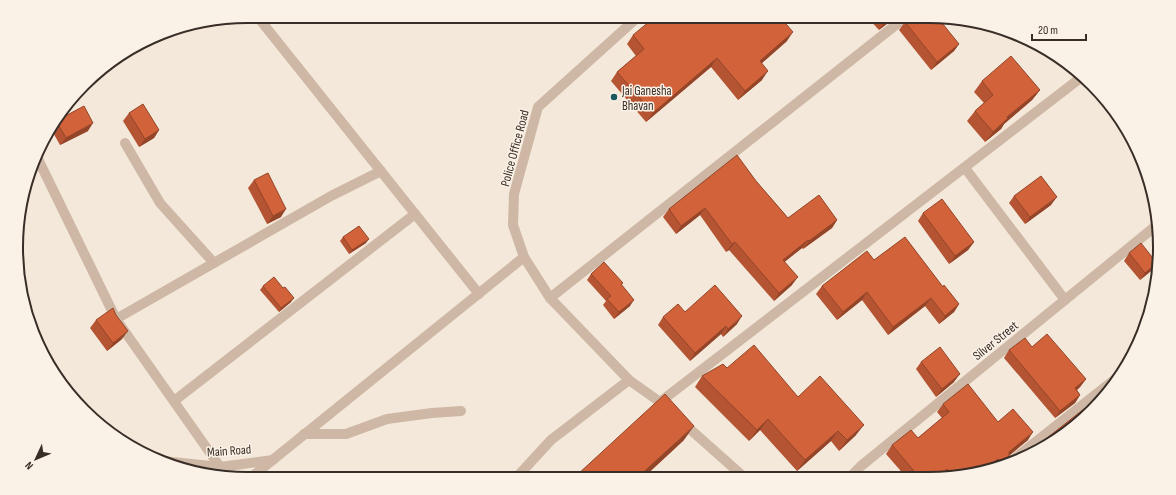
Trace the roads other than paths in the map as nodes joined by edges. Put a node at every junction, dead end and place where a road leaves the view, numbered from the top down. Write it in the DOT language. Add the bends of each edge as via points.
graph roads {
  1 [pos="263,23"];
  2 [pos="631,23"];
  3 [pos="899,23"];
  4 [pos="1078,80"];
  5 [pos="125,143"];
  6 [pos="40,162"];
  7 [pos="965,168"];
  8 [pos="381,171"];
  9 [pos="415,214"];
  10 [pos="1153,229"];
  11 [pos="524,257"];
  12 [pos="214,263"];
  13 [pos="479,294"];
  14 [pos="550,298"];
  15 [pos="1064,300"];
  16 [pos="116,319"];
  17 [pos="629,380"];
  18 [pos="1104,387"];
  19 [pos="174,401"];
  20 [pos="660,402"];
  21 [pos="461,411"];
  22 [pos="304,434"];
  23 [pos="1027,449"];
  24 [pos="273,460"];
  25 [pos="196,466"];
  26 [pos="220,467"];
  27 [pos="258,472"];
  28 [pos="522,472"];
  29 [pos="737,472"];
  30 [pos="855,472"];
  1 -- 8 [label="street"];
  2 -- 11 [label="street, Police Office Road" via="538,107 514,194 513,225"];
  3 -- 14 [label="street"];
  4 -- 7 [label="street"];
  5 -- 12 [label="street" via="160,203"];
  6 -- 16 [label="street"];
  7 -- 15 [label="street"];
  7 -- 20 [label="street"];
  8 -- 9 [label="street"];
  8 -- 12 [label="street" via="331,196"];
  9 -- 13 [label="street"];
  9 -- 19 [label="street"];
  10 -- 15 [label="street, Silver Street"];
  11 -- 13 [label="street"];
  11 -- 14 [label="street, Police Office Road"];
  12 -- 16 [label="street"];
  13 -- 22 [label="street"];
  14 -- 17 [label="street, Police Office Road"];
  15 -- 30 [label="street, Silver Street"];
  16 -- 19 [label="street"];
  17 -- 20 [label="street, Police Office Road"];
  17 -- 28 [label="street" via="551,440"];
  18 -- 23 [label="street"];
  19 -- 26 [label="street"];
  20 -- 29 [label="street, Police Office Road"];
  21 -- 22 [label="street" via="387,420 346,434"];
  22 -- 24 [label="street"];
  24 -- 26 [label="street, Main Road"];
  24 -- 27 [label="street"];
  25 -- 26 [label="street, Main Road"];
}
